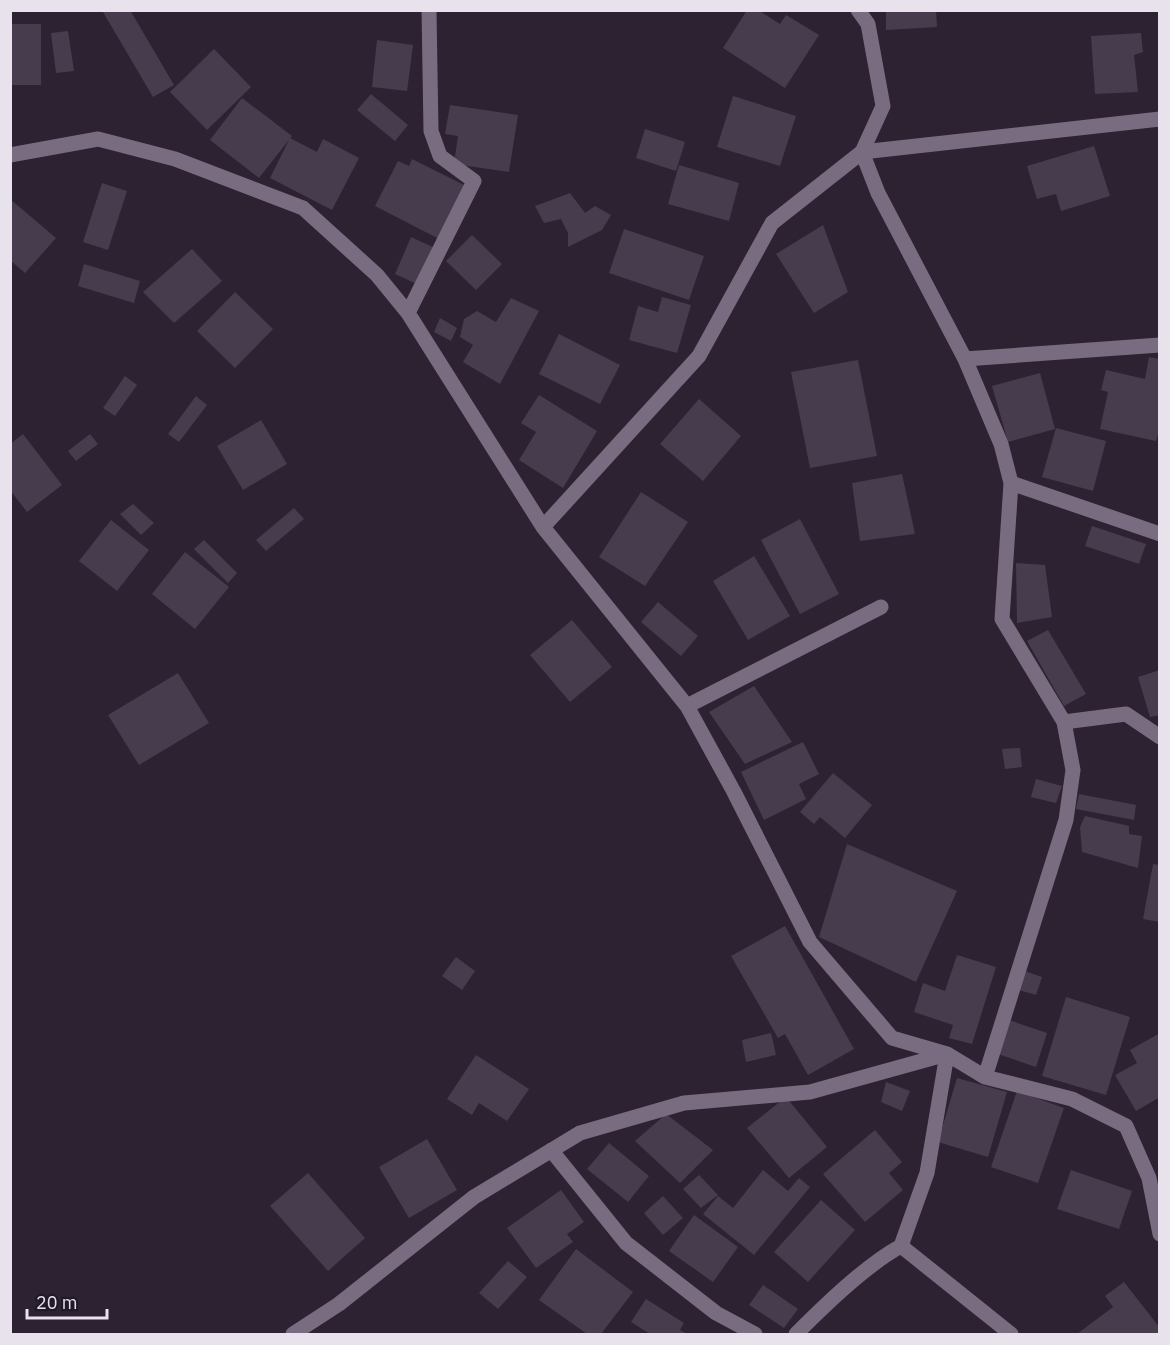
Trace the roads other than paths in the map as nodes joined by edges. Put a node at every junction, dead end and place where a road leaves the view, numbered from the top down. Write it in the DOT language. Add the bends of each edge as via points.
graph roads {
  1 [pos="429,10"];
  2 [pos="858,10"];
  3 [pos="1160,119"];
  4 [pos="862,152"];
  5 [pos="10,155"];
  6 [pos="408,313"];
  7 [pos="1160,345"];
  8 [pos="965,359"];
  9 [pos="1011,483"];
  10 [pos="543,527"];
  11 [pos="1160,534"];
  12 [pos="881,607"];
  13 [pos="687,706"];
  14 [pos="1064,722"];
  15 [pos="1160,737"];
  16 [pos="947,1054"];
  17 [pos="985,1077"];
  18 [pos="551,1150"];
  19 [pos="1160,1234"];
  20 [pos="901,1246"];
  21 [pos="293,1335"];
  22 [pos="755,1335"];
  23 [pos="796,1335"];
  24 [pos="1011,1335"];
  1 -- 6 [label="street" via="431,130 440,156 474,181"];
  2 -- 4 [label="street" via="868,24 883,106"];
  3 -- 4 [label="street"];
  4 -- 8 [label="street" via="878,193"];
  4 -- 10 [label="street" via="772,223 699,356"];
  5 -- 6 [label="street" via="98,139 175,159 303,208 377,275"];
  6 -- 10 [label="street"];
  7 -- 8 [label="street"];
  8 -- 9 [label="street" via="1001,444"];
  9 -- 11 [label="street"];
  9 -- 14 [label="street" via="1002,619"];
  10 -- 13 [label="street"];
  12 -- 13 [label="street"];
  13 -- 16 [label="street" via="810,942 892,1038"];
  14 -- 15 [label="street" via="1126,714"];
  14 -- 17 [label="street" via="1073,770 1066,820"];
  16 -- 17 [label="street"];
  16 -- 18 [label="street" via="810,1092 684,1103 580,1133"];
  16 -- 20 [label="street" via="927,1173"];
  17 -- 19 [label="street" via="1072,1099 1126,1126 1149,1178"];
  18 -- 21 [label="street" via="474,1197 339,1304"];
  18 -- 22 [label="street" via="626,1244 716,1313"];
  20 -- 23 [label="street"];
  20 -- 24 [label="street"];
}
